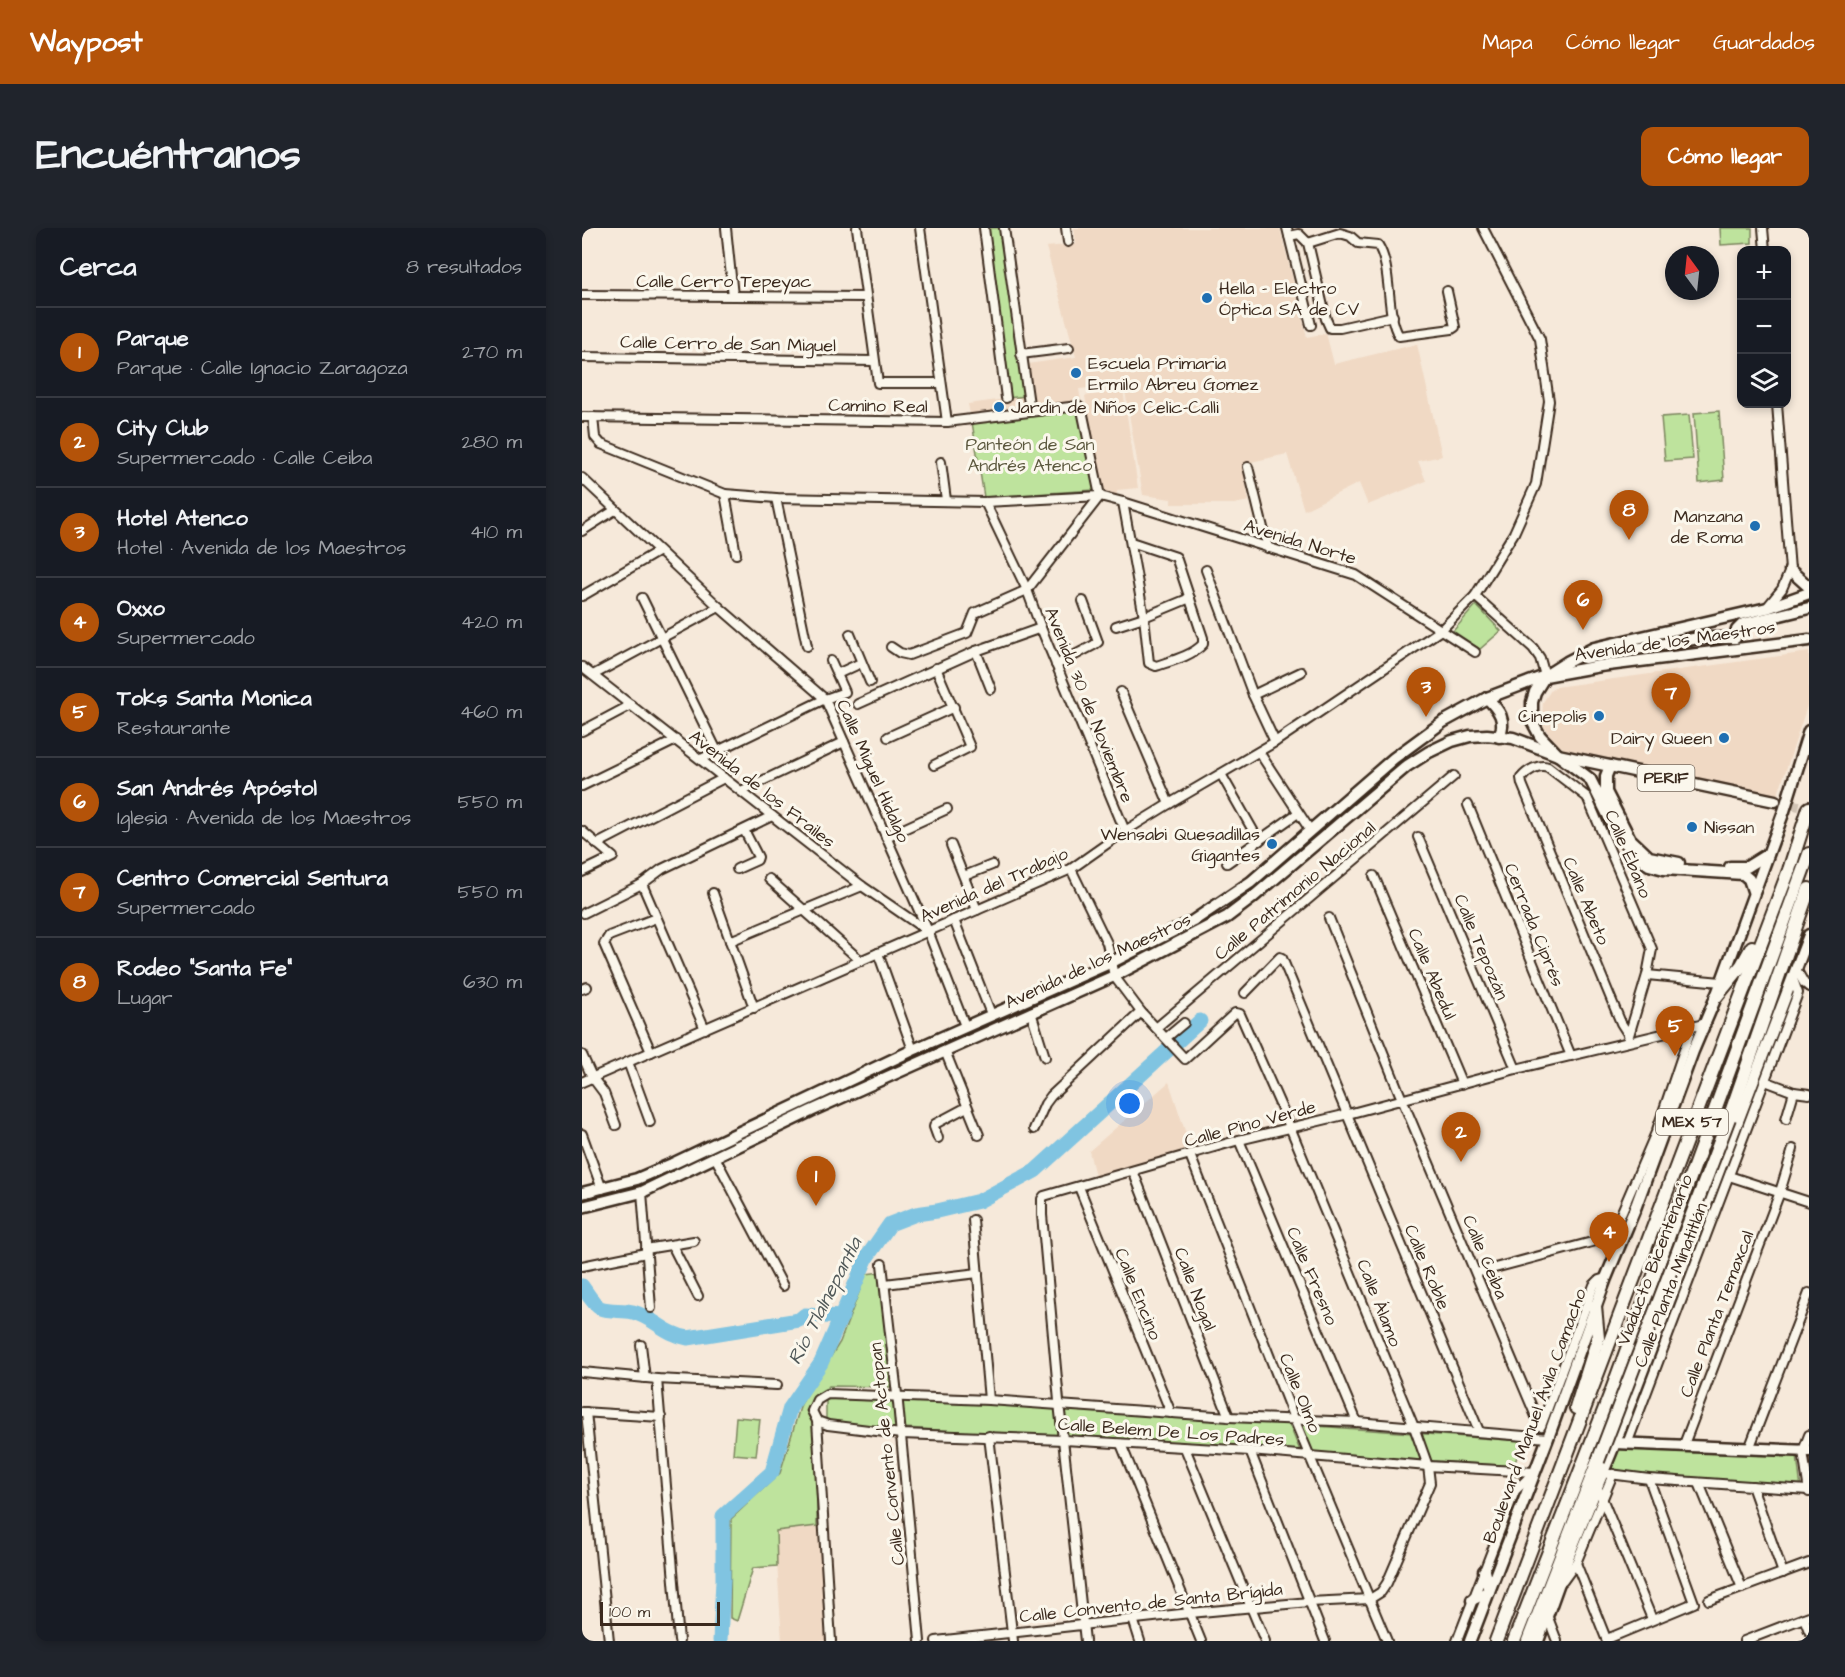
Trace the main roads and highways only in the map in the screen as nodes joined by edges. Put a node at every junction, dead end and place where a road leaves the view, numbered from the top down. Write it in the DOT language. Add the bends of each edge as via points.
graph roads {
  1 [pos="1790,570"];
  2 [pos="1809,587"];
  3 [pos="1809,593"];
  4 [pos="1809,608"];
  5 [pos="1711,621"];
  6 [pos="1735,638"];
  7 [pos="1809,640"];
  8 [pos="1747,647"];
  9 [pos="1567,662"];
  10 [pos="1545,676"];
  11 [pos="1487,698"];
  12 [pos="1809,731"];
  13 [pos="1499,737"];
  14 [pos="1558,755"];
  15 [pos="1610,766"];
  16 [pos="1774,801"];
  17 [pos="1809,808"];
  18 [pos="1768,853"];
  19 [pos="1809,854"];
  20 [pos="1789,870"];
  21 [pos="1809,890"];
  22 [pos="1754,891"];
  23 [pos="1809,935"];
  24 [pos="1716,997"];
  25 [pos="1733,1133"];
  26 [pos="1744,1137"];
  27 [pos="582,1193"];
  28 [pos="582,1207"];
  29 [pos="1595,1306"];
  30 [pos="1612,1390"];
  31 [pos="1576,1427"];
  32 [pos="1620,1428"];
  33 [pos="1615,1443"];
  34 [pos="1806,1451"];
  35 [pos="1484,1571"];
  36 [pos="1489,1592"];
  37 [pos="1472,1600"];
  38 [pos="1470,1641"];
  39 [pos="1496,1641"];
  40 [pos="1514,1641"];
  41 [pos="1528,1641"];
  42 [pos="1538,1641"];
  1 -- 2 [label="main road"];
  3 -- 5 [label="main road, Avenida de los Maestros"];
  4 -- 6 [label="main road" via="1755,620 1739,627"];
  5 -- 6 [label="main road"];
  5 -- 9 [label="main road, Avenida de los Maestros" via="1604,644"];
  6 -- 8 [label="main road"];
  6 -- 9 [label="main road" via="1700,638"];
  7 -- 8 [label="main road, Avenida de los Maestros"];
  8 -- 10 [label="main road, Avenida de los Maestros"];
  9 -- 10 [label="main road, Avenida de los Maestros"];
  10 -- 11 [label="main road, Avenida de los Maestros"];
  10 -- 14 [label="main road" via="1532,702 1532,721"];
  11 -- 13 [label="main road" via="1501,714"];
  11 -- 27 [label="main road, Avenida de los Maestros" via="1443,722 1402,752 1251,882 1193,921 672,1164 637,1179"];
  12 -- 18 [label="main road, Boulevard Manuel Ávila Camacho"];
  13 -- 14 [label="main road, Avenida de los Maestros" via="1524,741"];
  13 -- 28 [label="main road, Avenida de los Maestros" via="1470,736 1429,752 1227,916 1114,976 811,1111 642,1192"];
  14 -- 15 [label="main road, Avenida de los Maestros / PERIF"];
  14 -- 22 [label="main road" via="1590,779 1618,835 1649,865 1743,874"];
  15 -- 16 [label="main road, Avenida de los Maestros / PERIF"];
  15 -- 18 [label="main road" via="1605,785 1611,804 1630,839 1649,856 1669,862 1748,867"];
  17 -- 20 [label="highway, MEX 57"];
  18 -- 22 [label="main road, Boulevard Manuel Ávila Camacho"];
  19 -- 30 [label="highway, MEX 57"];
  20 -- 24 [label="highway" via="1778,885 1742,965"];
  20 -- 31 [label="highway, MEX 57"];
  21 -- 41 [label="highway, Viaducto Bicentenario, bridge" via="1729,1118"];
  22 -- 24 [label="main road, Boulevard Manuel Ávila Camacho"];
  23 -- 25 [label="main road"];
  24 -- 29 [label="main road, Boulevard Manuel Ávila Camacho" via="1698,1025 1636,1206"];
  25 -- 26 [label="main road"];
  25 -- 32 [label="main road"];
  29 -- 31 [label="highway" via="1598,1338 1576,1404"];
  29 -- 36 [label="main road, Boulevard Manuel Ávila Camacho"];
  30 -- 32 [label="highway"];
  30 -- 40 [label="highway, MEX 57"];
  31 -- 39 [label="highway, MEX 57"];
  32 -- 33 [label="main road"];
  33 -- 34 [label="main road"];
  33 -- 42 [label="main road" via="1608,1473 1597,1486"];
  35 -- 36 [label="main road"];
  36 -- 37 [label="main road"];
  36 -- 38 [label="main road, Boulevard Manuel Ávila Camacho"];
}
